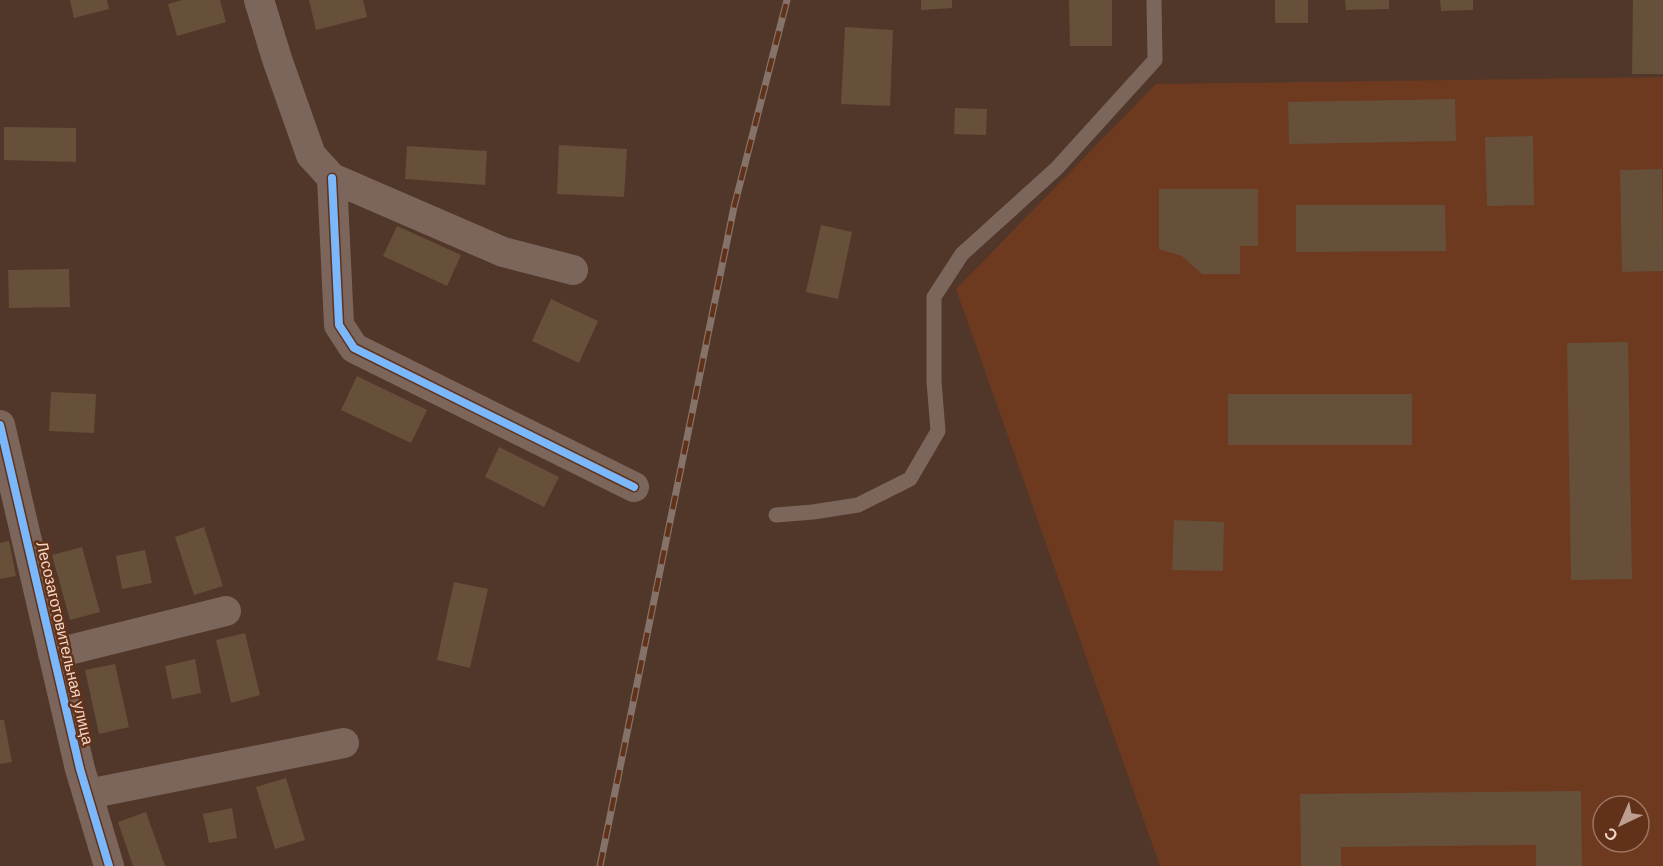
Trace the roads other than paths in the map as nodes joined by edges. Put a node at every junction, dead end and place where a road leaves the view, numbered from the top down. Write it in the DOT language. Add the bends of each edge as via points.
graph roads {
  1 [pos="260,0"];
  2 [pos="1154,0"];
  3 [pos="332,178"];
  4 [pos="573,270"];
  5 [pos="0,425"];
  6 [pos="634,487"];
  7 [pos="776,515"];
  8 [pos="226,611"];
  9 [pos="53,654"];
  10 [pos="344,742"];
  11 [pos="88,794"];
  12 [pos="109,866"];
  1 -- 3 [label="street" via="311,155"];
  2 -- 7 [label="lane" via="1155,60 1057,168 962,254 934,297 938,430 910,479 858,505"];
  3 -- 4 [label="street" via="503,252"];
  3 -- 6 [label="street" via="339,325 354,348"];
  5 -- 9 [label="street, Лесозаготовительная улица"];
  8 -- 9 [label="street"];
  9 -- 11 [label="street, Лесозаготовительная улица"];
  10 -- 11 [label="street"];
  11 -- 12 [label="street, Лесозаготовительная улица"];
}
